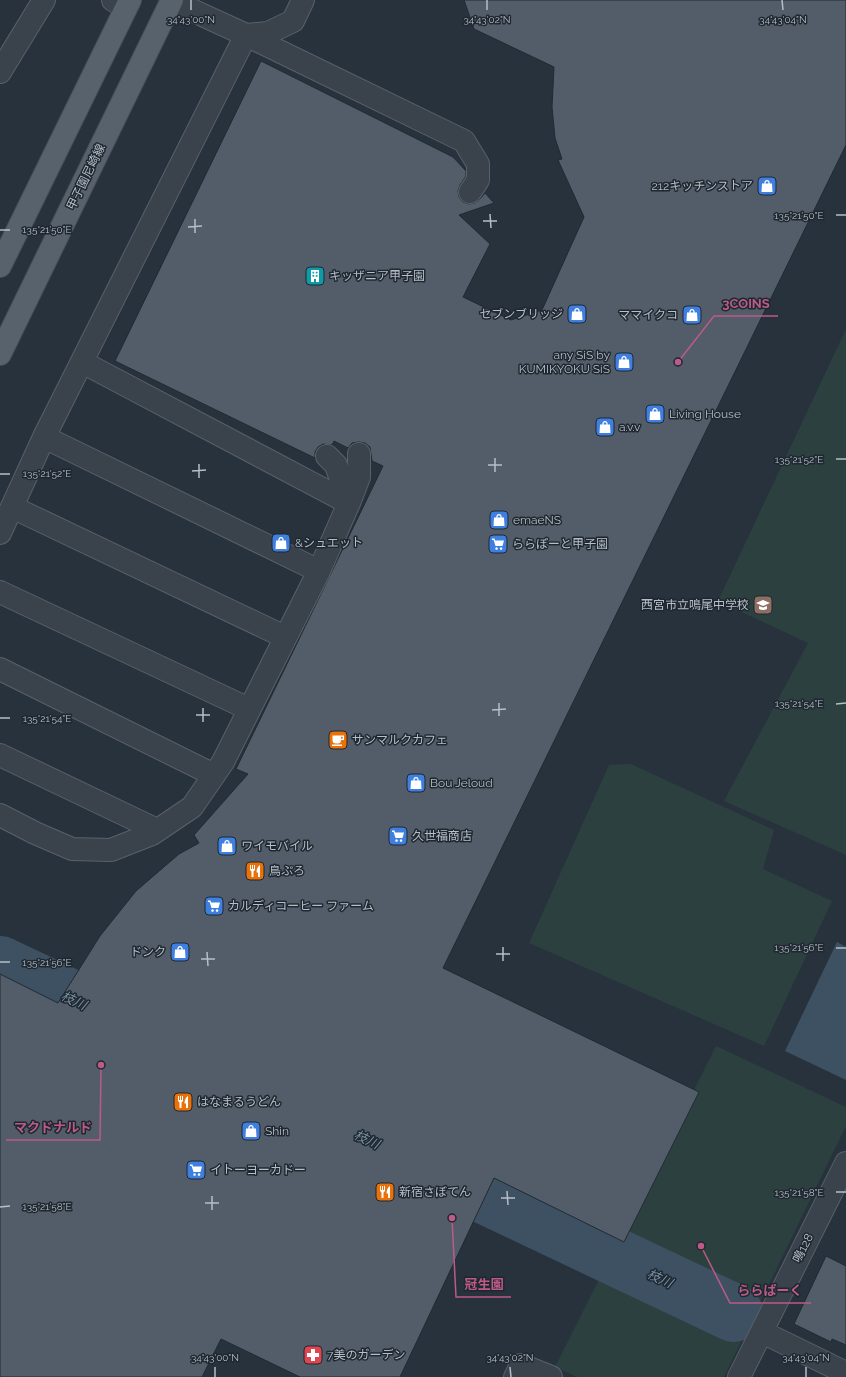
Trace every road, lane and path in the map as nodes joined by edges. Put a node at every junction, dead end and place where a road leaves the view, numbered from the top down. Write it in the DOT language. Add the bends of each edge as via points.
graph roads {
  1 [pos="44,0"];
  2 [pos="172,0"];
  3 [pos="303,0"];
  4 [pos="123,2"];
  5 [pos="246,35"];
  6 [pos="0,72"];
  7 [pos="470,192"];
  8 [pos="0,266"];
  9 [pos="0,354"];
  10 [pos="82,362"];
  11 [pos="44,437"];
  12 [pos="359,454"];
  13 [pos="327,456"];
  14 [pos="349,503"];
  15 [pos="12,507"];
  16 [pos="0,533"];
  17 [pos="319,571"];
  18 [pos="0,592"];
  19 [pos="285,637"];
  20 [pos="0,669"];
  21 [pos="249,709"];
  22 [pos="0,755"];
  23 [pos="214,775"];
  24 [pos="0,815"];
  25 [pos="157,830"];
  26 [pos="846,1163"];
  27 [pos="762,1332"];
  28 [pos="846,1372"];
  29 [pos="515,1377"];
  30 [pos="551,1377"];
  31 [pos="740,1377"];
  1 -- 6 [label="street"];
  2 -- 5 [label="street"];
  2 -- 9 [label="main road, 甲子園尼崎線"];
  3 -- 5 [label="street" via="292,21 268,33"];
  4 -- 8 [label="main road"];
  5 -- 7 [label="street" via="464,141 478,164 478,180"];
  5 -- 10 [label="street"];
  10 -- 11 [label="street"];
  10 -- 14 [label="street"];
  11 -- 15 [label="street"];
  11 -- 17 [label="street"];
  12 -- 14 [label="street" via="358,477"];
  13 -- 14 [label="street" via="336,465"];
  14 -- 17 [label="street"];
  15 -- 16 [label="street"];
  15 -- 19 [label="street"];
  17 -- 19 [label="street"];
  18 -- 21 [label="street"];
  19 -- 21 [label="street"];
  20 -- 23 [label="street"];
  21 -- 23 [label="street"];
  22 -- 25 [label="street"];
  23 -- 25 [label="street" via="192,807"];
  24 -- 25 [label="street" via="72,849 111,850"];
  26 -- 27 [label="street, 鳴128"];
  27 -- 28 [label="street"];
  27 -- 31 [label="street, 鳴128"];
  29 -- 30 [label="street" via="522,1365"];
}
